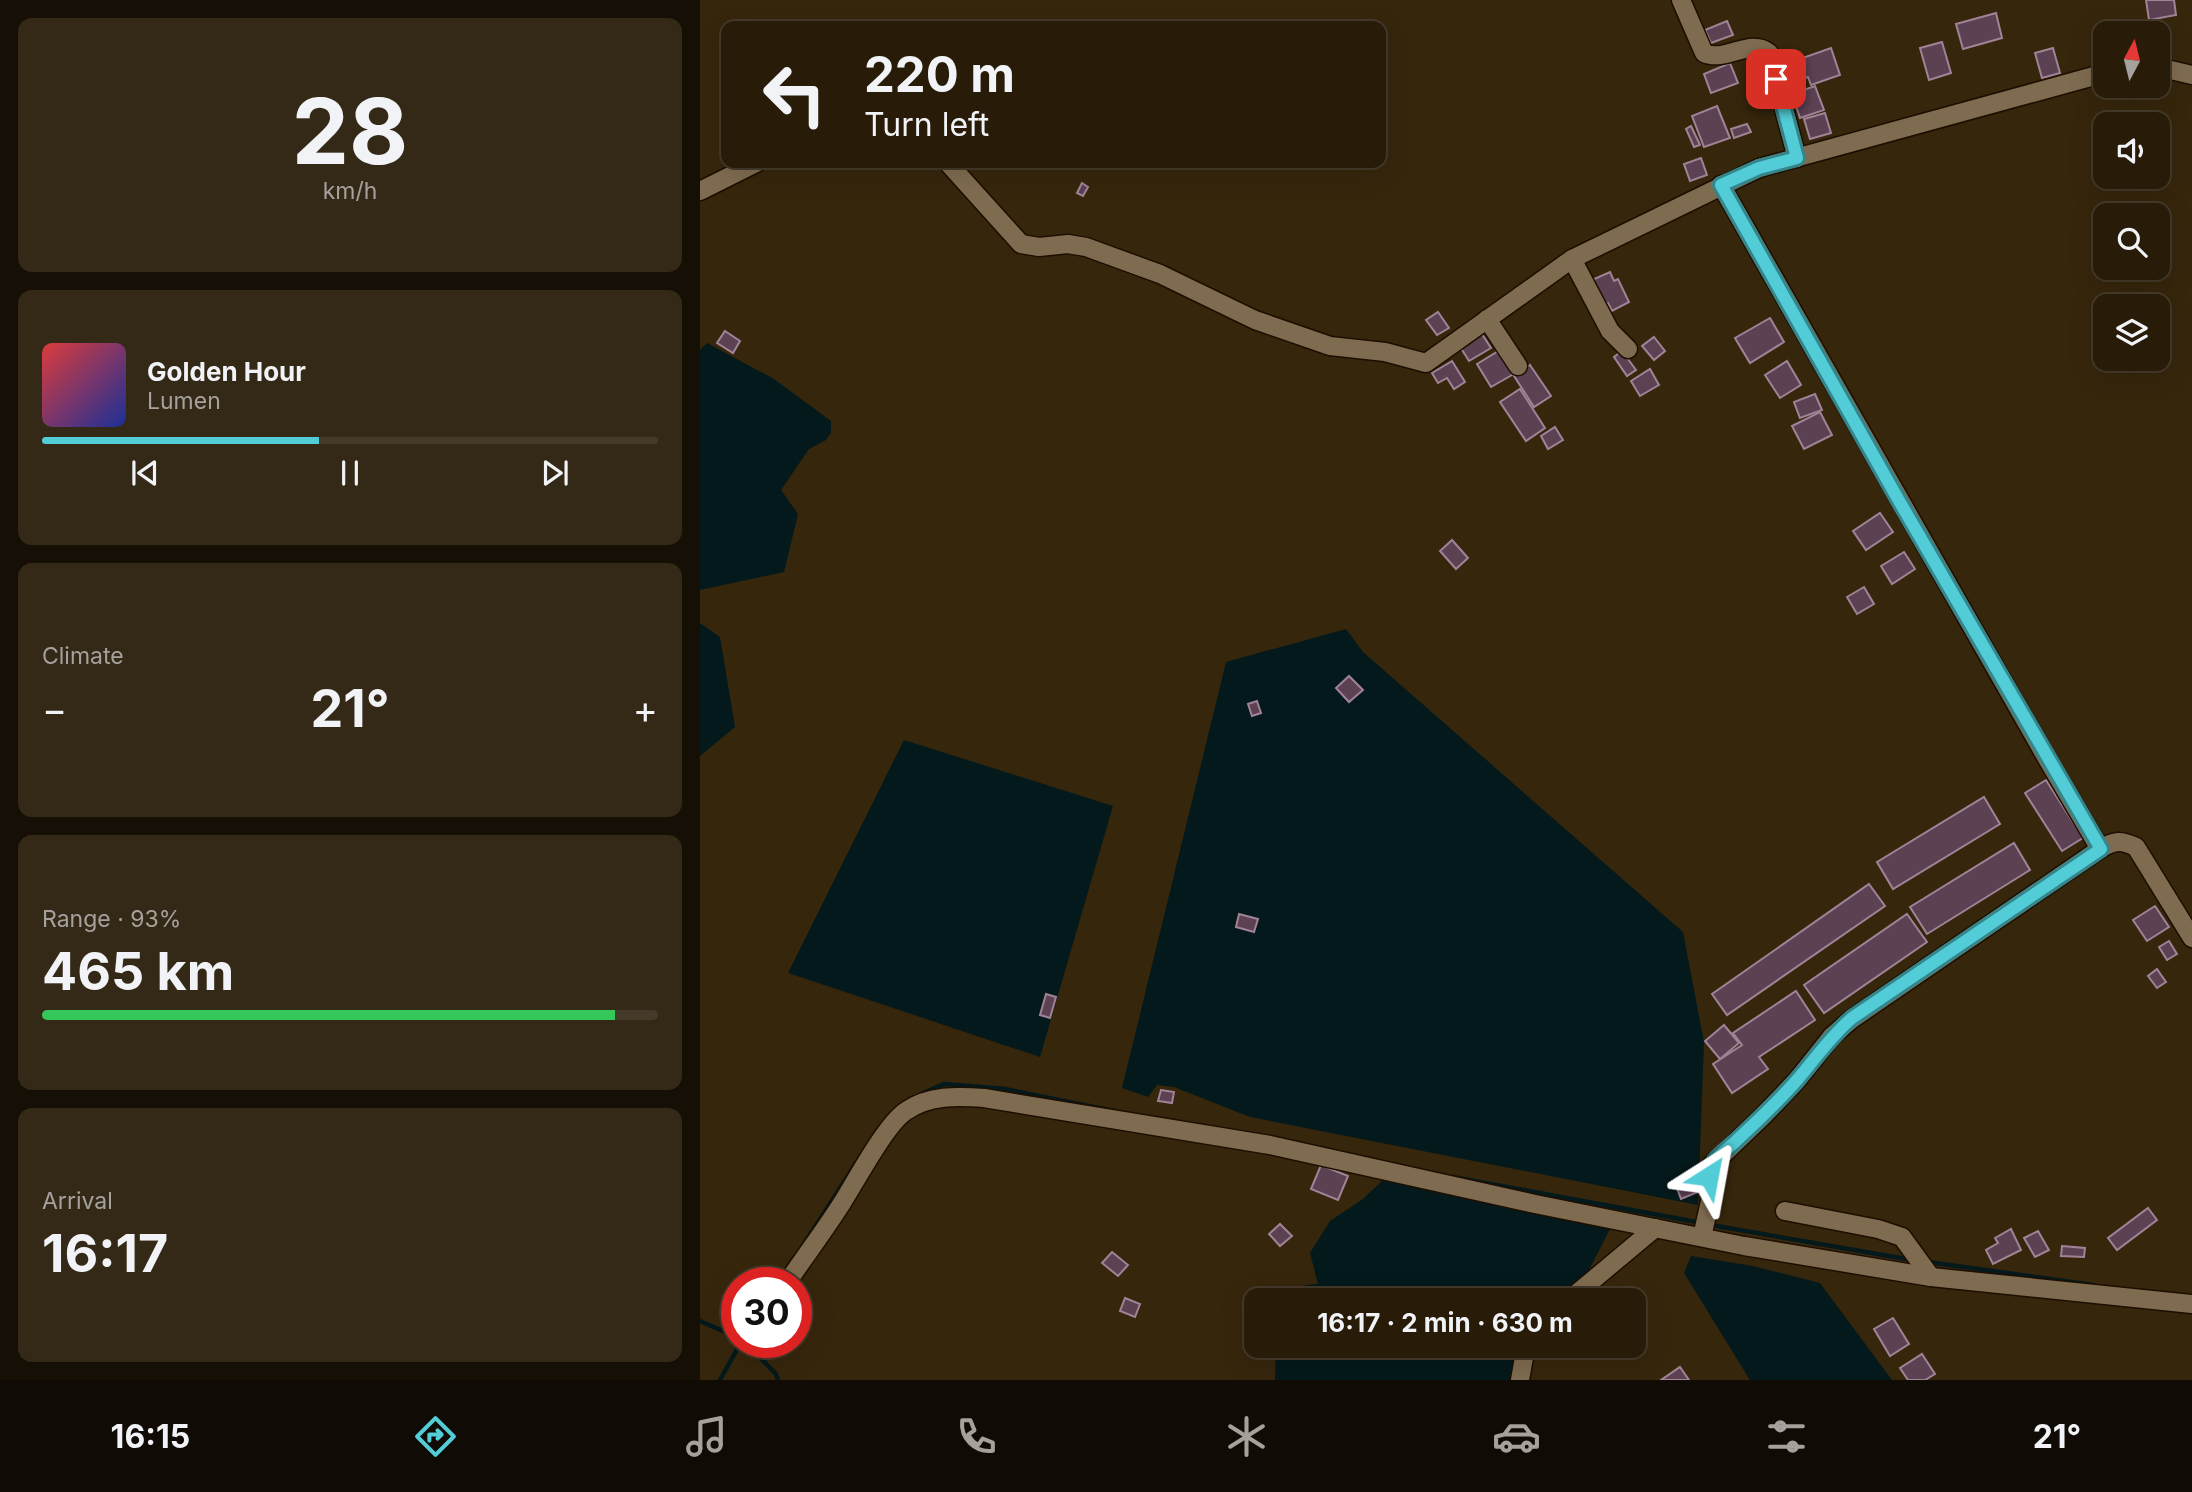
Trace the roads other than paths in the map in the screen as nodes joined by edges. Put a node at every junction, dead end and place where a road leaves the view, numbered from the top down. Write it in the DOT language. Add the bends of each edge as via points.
graph roads {
  1 [pos="1681,0"];
  2 [pos="2170,70"];
  3 [pos="2192,75"];
  4 [pos="2093,77"];
  5 [pos="1797,158"];
  6 [pos="746,168"];
  7 [pos="953,168"];
  8 [pos="1721,185"];
  9 [pos="700,191"];
  10 [pos="1572,258"];
  11 [pos="1487,319"];
  12 [pos="1628,349"];
  13 [pos="1518,366"];
  14 [pos="2101,849"];
  15 [pos="2192,938"];
  16 [pos="1785,1211"];
  17 [pos="1655,1228"];
  18 [pos="1704,1228"];
  19 [pos="798,1267"];
  20 [pos="1927,1271"];
  21 [pos="1583,1288"];
  22 [pos="2192,1304"];
  23 [pos="1524,1358"];
  24 [pos="1520,1380"];
  1 -- 5 [label="street" via="1704,53 1717,57 1755,46 1769,53"];
  2 -- 3 [label="street"];
  4 -- 5 [label="street"];
  5 -- 8 [label="street"];
  6 -- 9 [label="street"];
  7 -- 11 [label="street" via="1021,244 1086,247 1160,274 1255,320 1330,346 1385,352 1426,363"];
  8 -- 10 [label="street"];
  8 -- 14 [label="street"];
  10 -- 11 [label="street"];
  10 -- 12 [label="street" via="1610,331"];
  11 -- 13 [label="street"];
  14 -- 15 [label="street" via="2120,840 2136,847"];
  14 -- 18 [label="street" via="1832,1036 1798,1079 1711,1166"];
  16 -- 20 [label="street" via="1902,1237"];
  17 -- 18 [label="street"];
  17 -- 19 [label="street" via="1270,1145 957,1096 927,1100 904,1112"];
  17 -- 21 [label="street"];
  18 -- 20 [label="street" via="1744,1246"];
  20 -- 22 [label="street"];
  23 -- 24 [label="street"];
}
